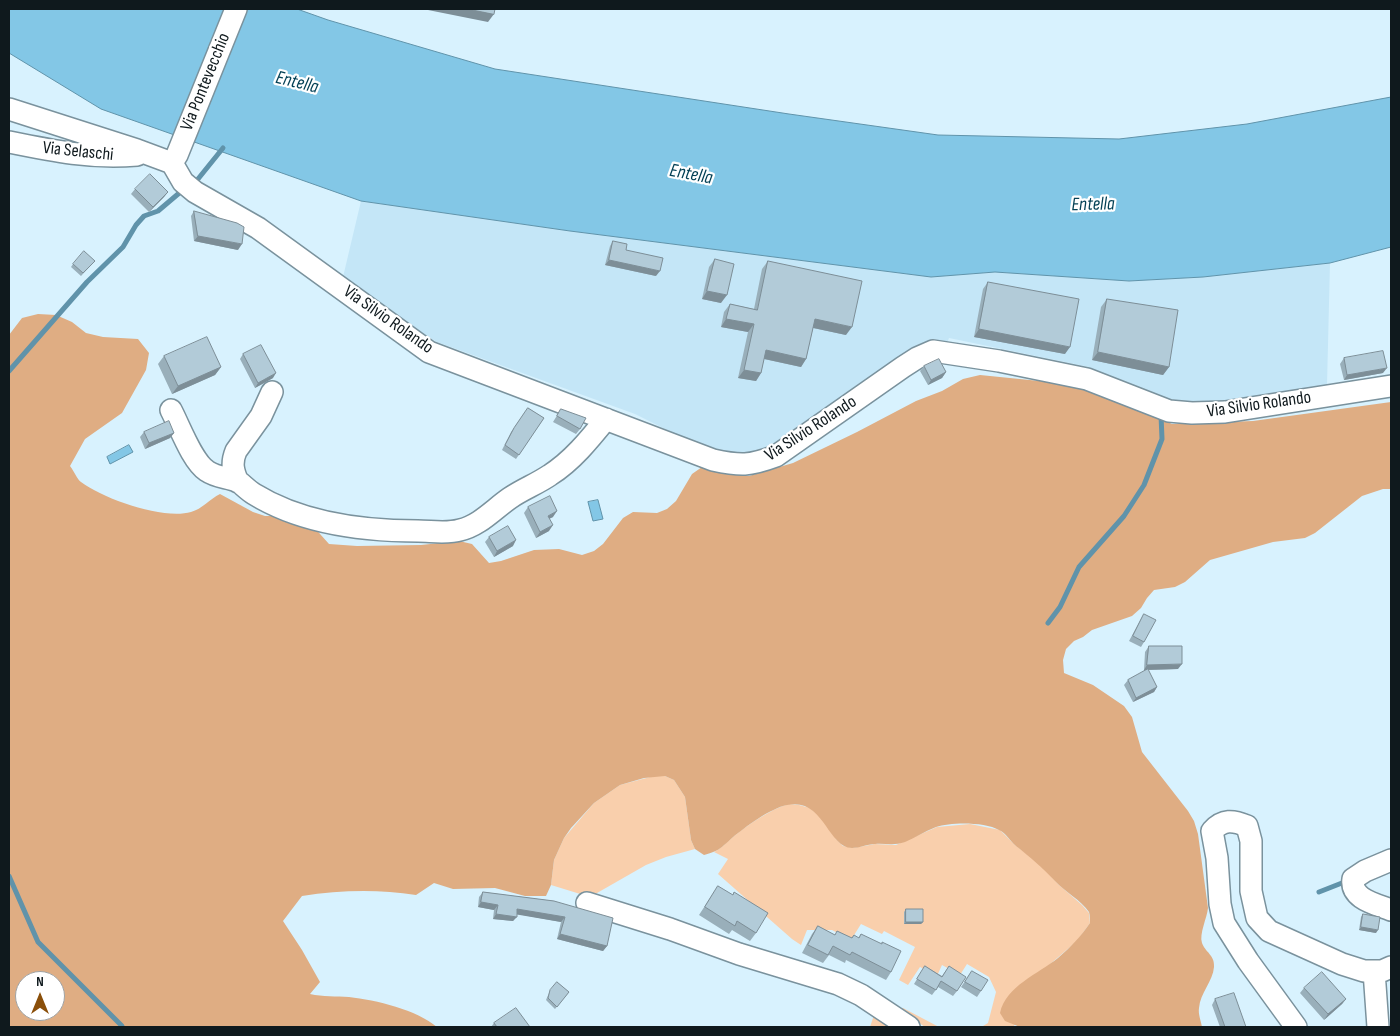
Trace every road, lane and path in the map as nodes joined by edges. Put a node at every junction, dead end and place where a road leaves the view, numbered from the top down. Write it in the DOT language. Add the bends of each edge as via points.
graph roads {
  1 [pos="236,9"];
  2 [pos="9,109"];
  3 [pos="9,142"];
  4 [pos="148,155"];
  5 [pos="175,159"];
  6 [pos="1391,386"];
  7 [pos="272,392"];
  8 [pos="171,410"];
  9 [pos="606,419"];
  10 [pos="588,441"];
  11 [pos="566,478"];
  12 [pos="238,482"];
  13 [pos="1391,860"];
  14 [pos="587,903"];
  15 [pos="1391,910"];
  16 [pos="1383,969"];
  17 [pos="909,1027"];
  18 [pos="1296,1027"];
  19 [pos="1378,1027"];
  1 -- 5 [label="street, Via Pontevecchio"];
  2 -- 4 [label="street"];
  3 -- 4 [label="street, Via Selaschi" via="73,155"];
  4 -- 5 [label="street"];
  5 -- 9 [label="street, Via Silvio Rolando" via="183,182 195,192 258,228 428,352"];
  6 -- 9 [label="street, Via Silvio Rolando" via="1225,412 1192,413 1169,411 1088,379 933,351 910,362 776,456 757,463 740,466 713,460"];
  7 -- 12 [label="street" via="262,416 233,458"];
  8 -- 12 [label="street" via="196,460 206,471"];
  9 -- 10 [label="street"];
  10 -- 11 [label="street"];
  10 -- 12 [label="street" via="550,475 470,526 456,531 389,531 344,526 278,506 253,494"];
  13 -- 15 [label="street" via="1365,871 1353,879 1352,886 1360,897"];
  14 -- 17 [label="street" via="838,984 861,995"];
  16 -- 18 [label="street" via="1364,971 1342,964 1270,931 1257,918 1247,826 1236,821 1219,824 1212,831 1224,923"];
  16 -- 19 [label="street"];
}
